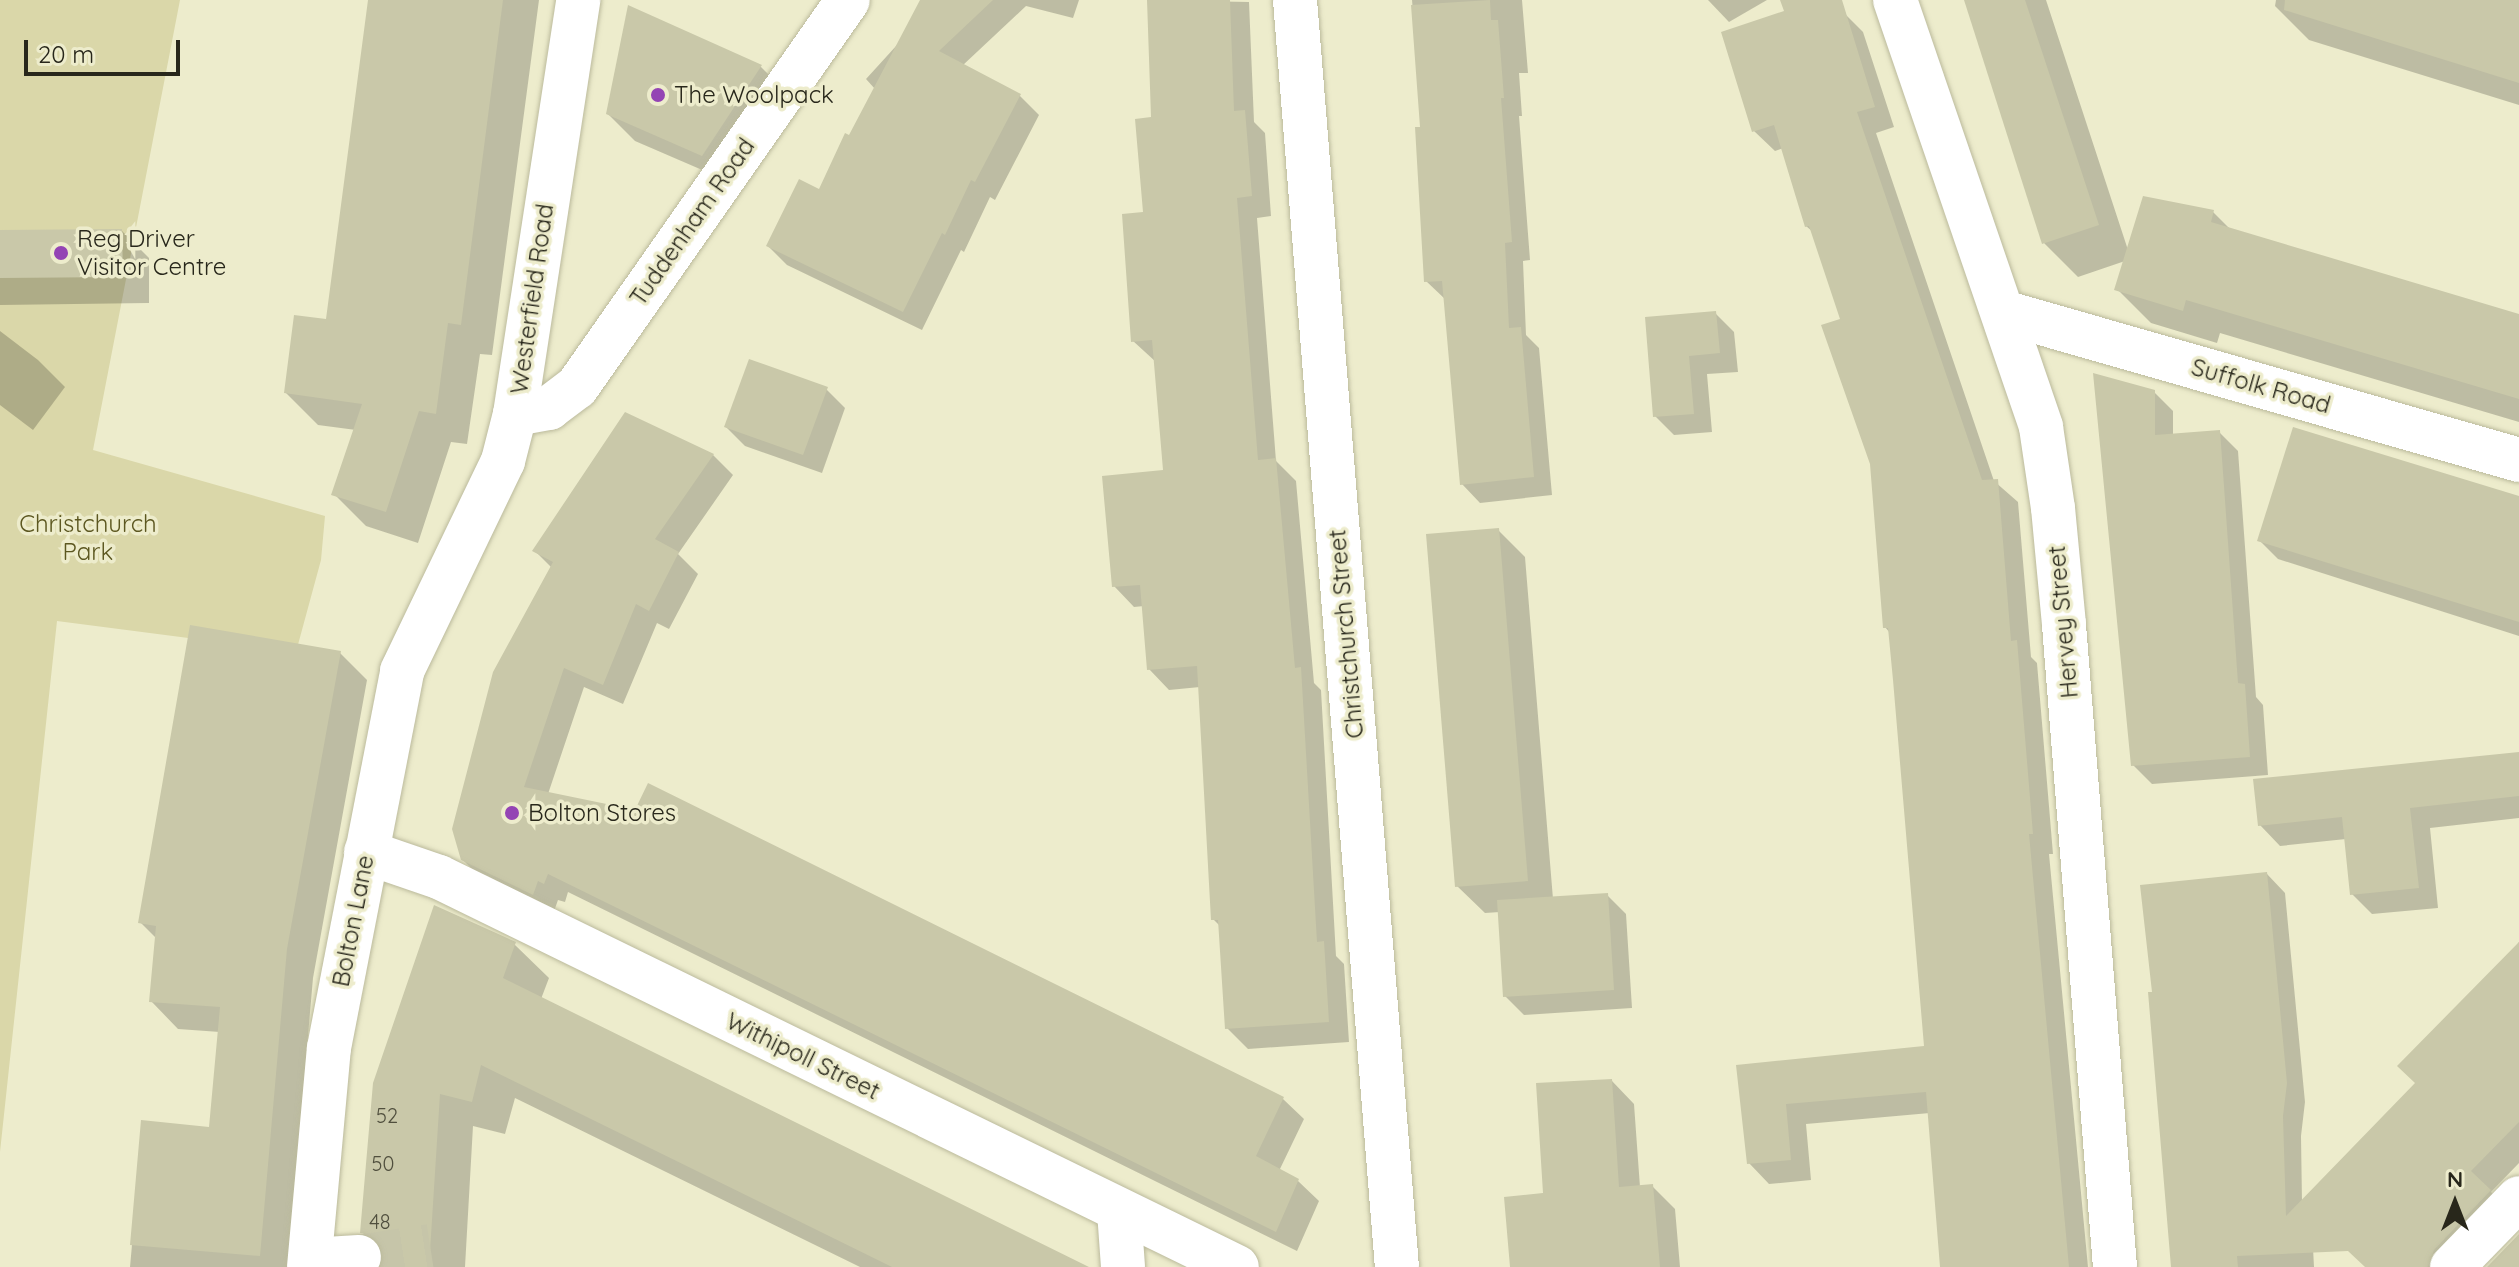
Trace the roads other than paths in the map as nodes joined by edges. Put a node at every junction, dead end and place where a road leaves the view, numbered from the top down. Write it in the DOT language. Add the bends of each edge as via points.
graph roads {
  1 [pos="578,0"];
  2 [pos="848,0"];
  3 [pos="1295,0"];
  4 [pos="1895,0"];
  5 [pos="2003,312"];
  6 [pos="515,414"];
  7 [pos="2519,460"];
  8 [pos="442,585"];
  9 [pos="366,852"];
  10 [pos="2519,1198"];
  11 [pos="1119,1211"];
  12 [pos="359,1257"];
  13 [pos="310,1264"];
  14 [pos="1123,1267"];
  15 [pos="1237,1267"];
  16 [pos="1397,1267"];
  17 [pos="2115,1267"];
  18 [pos="2452,1267"];
  1 -- 6 [label="street, Westerfield Road"];
  2 -- 6 [label="street, Tuddenham Road" via="577,387 549,408"];
  3 -- 16 [label="street, Christchurch Street"];
  4 -- 5 [label="street, Hervey Street"];
  5 -- 7 [label="street, Suffolk Road"];
  5 -- 17 [label="street, Hervey Street" via="2041,427 2053,508"];
  6 -- 8 [label="street, Westerfield Road" via="484,506"];
  8 -- 9 [label="street, Bolton Lane" via="402,671"];
  9 -- 11 [label="street, Withipoll Street" via="439,877"];
  9 -- 13 [label="street, Bolton Lane" via="329,1048"];
  10 -- 18 [label="street"];
  11 -- 14 [label="street"];
  11 -- 15 [label="street, Withipoll Street"];
  12 -- 13 [label="street"];
}
